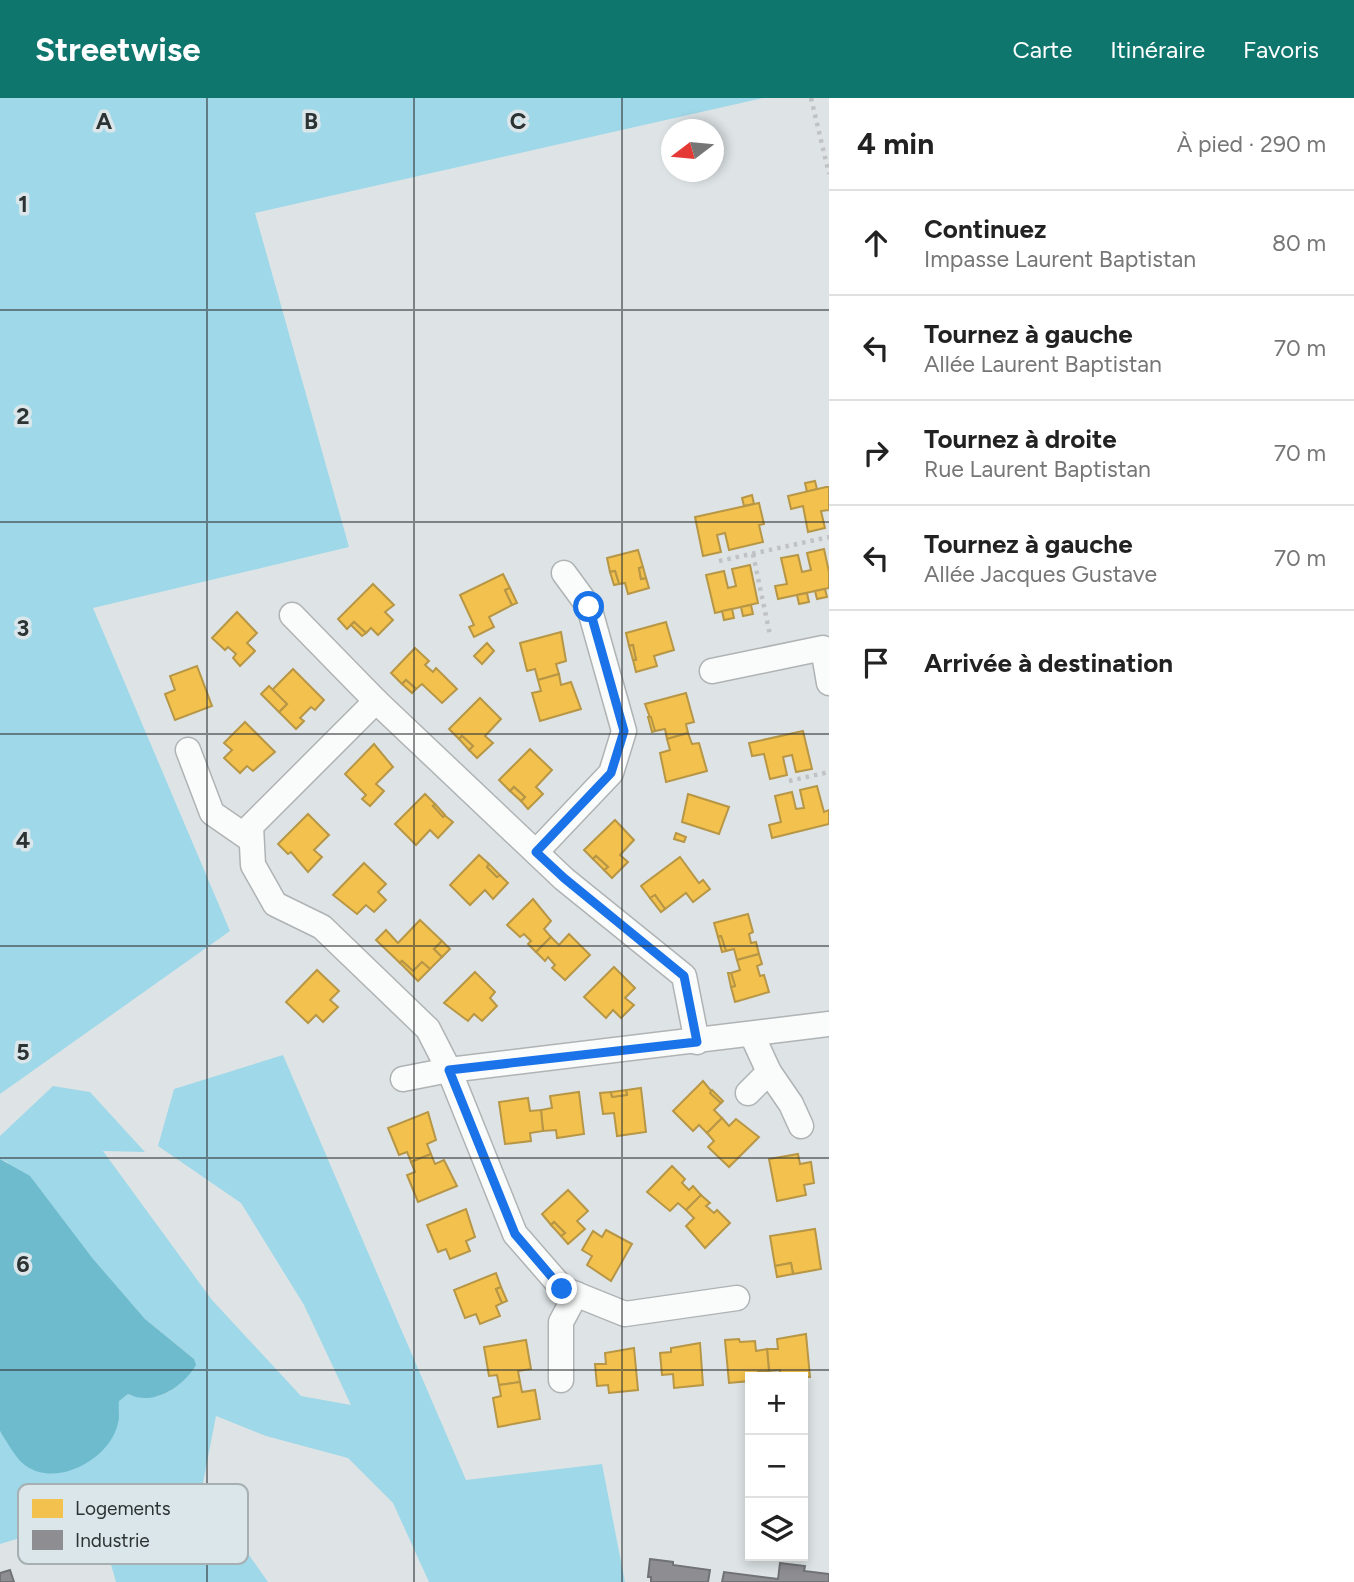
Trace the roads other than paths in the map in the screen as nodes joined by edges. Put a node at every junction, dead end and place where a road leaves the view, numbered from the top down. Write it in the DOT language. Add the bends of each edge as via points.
graph roads {
  1 [pos="564,573"];
  2 [pos="292,615"];
  3 [pos="826,647"];
  4 [pos="712,671"];
  5 [pos="829,683"];
  6 [pos="376,701"];
  7 [pos="188,750"];
  8 [pos="251,840"];
  9 [pos="536,852"];
  10 [pos="829,1024"];
  11 [pos="751,1035"];
  12 [pos="697,1042"];
  13 [pos="449,1070"];
  14 [pos="769,1072"];
  15 [pos="403,1079"];
  16 [pos="748,1093"];
  17 [pos="802,1126"];
  18 [pos="576,1294"];
  19 [pos="737,1298"];
  20 [pos="561,1380"];
  1 -- 9 [label="street" via="589,607 624,731 611,773"];
  2 -- 6 [label="street"];
  3 -- 4 [label="street"];
  3 -- 5 [label="street"];
  6 -- 8 [label="street" via="251,826"];
  6 -- 9 [label="street"];
  7 -- 8 [label="street" via="212,813"];
  8 -- 13 [label="street" via="253,865 275,904 322,927 428,1029"];
  9 -- 12 [label="street" via="684,976"];
  10 -- 11 [label="street"];
  11 -- 12 [label="street"];
  11 -- 14 [label="street"];
  12 -- 13 [label="street"];
  13 -- 15 [label="street"];
  13 -- 18 [label="street" via="515,1234 562,1289"];
  14 -- 16 [label="street"];
  14 -- 17 [label="street"];
  18 -- 19 [label="street" via="625,1314"];
  18 -- 20 [label="street" via="561,1322"];
}
